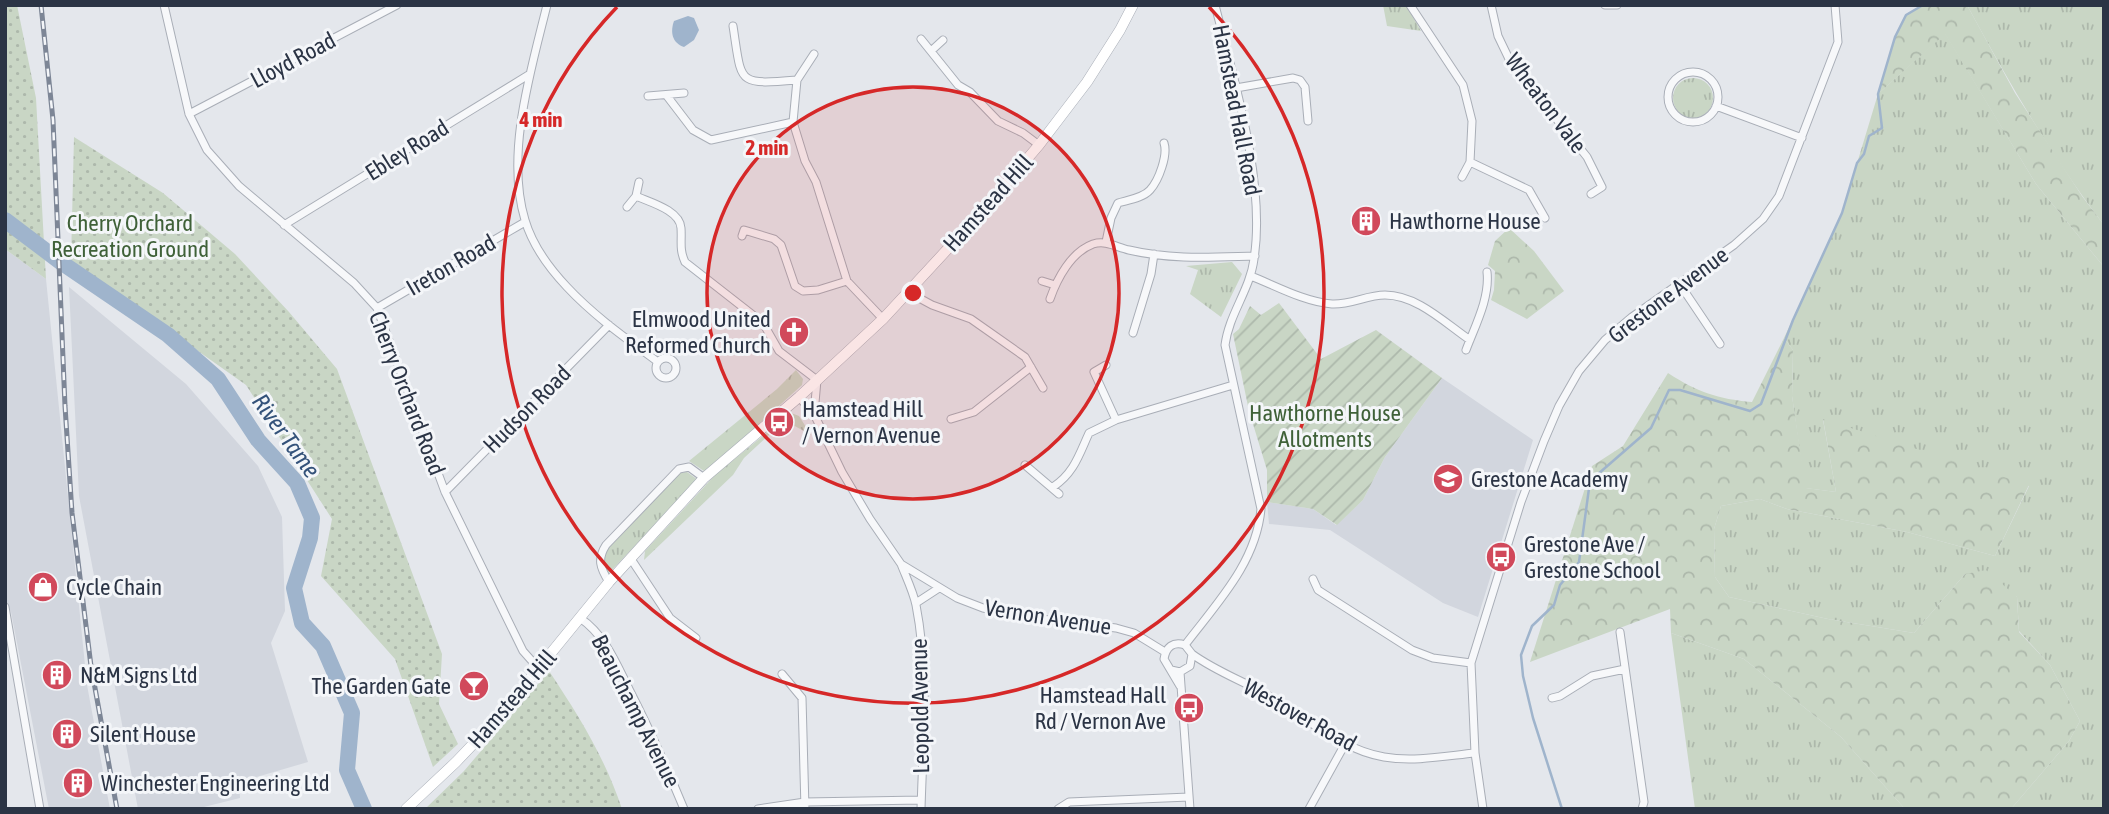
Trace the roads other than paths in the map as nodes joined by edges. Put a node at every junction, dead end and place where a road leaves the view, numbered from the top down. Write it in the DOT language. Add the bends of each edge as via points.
graph roads {
  1 [pos="164,5"];
  2 [pos="397,5"];
  3 [pos="547,5"];
  4 [pos="1133,5"];
  5 [pos="1215,5"];
  6 [pos="1410,5"];
  7 [pos="1491,5"];
  8 [pos="1605,5"];
  9 [pos="1617,5"];
  10 [pos="1835,5"];
  11 [pos="733,26"];
  12 [pos="921,40"];
  13 [pos="943,40"];
  14 [pos="932,51"];
  15 [pos="814,54"];
  16 [pos="530,74"];
  17 [pos="797,80"];
  18 [pos="1236,88"];
  19 [pos="684,93"];
  20 [pos="648,96"];
  21 [pos="667,96"];
  22 [pos="1716,106"];
  23 [pos="189,114"];
  24 [pos="1308,121"];
  25 [pos="793,122"];
  26 [pos="1802,138"];
  27 [pos="1164,143"];
  28 [pos="1039,145"];
  29 [pos="1470,162"];
  30 [pos="1462,177"];
  31 [pos="639,182"];
  32 [pos="1591,194"];
  33 [pos="635,195"];
  34 [pos="627,207"];
  35 [pos="1545,218"];
  36 [pos="525,222"];
  37 [pos="284,226"];
  38 [pos="742,236"];
  39 [pos="1106,242"];
  40 [pos="1154,254"];
  41 [pos="1255,256"];
  42 [pos="1488,272"];
  43 [pos="1251,276"];
  44 [pos="848,281"];
  45 [pos="1042,281"];
  46 [pos="1679,283"];
  47 [pos="1055,285"];
  48 [pos="908,292"];
  49 [pos="1050,299"];
  50 [pos="377,308"];
  51 [pos="883,318"];
  52 [pos="609,326"];
  53 [pos="1145,327"];
  54 [pos="1470,340"];
  55 [pos="1720,344"];
  56 [pos="1466,350"];
  57 [pos="658,362"];
  58 [pos="1106,365"];
  59 [pos="1031,367"];
  60 [pos="817,380"];
  61 [pos="1233,385"];
  62 [pos="1043,388"];
  63 [pos="799,397"];
  64 [pos="814,414"];
  65 [pos="951,419"];
  66 [pos="1116,420"];
  67 [pos="1025,465"];
  68 [pos="704,478"];
  69 [pos="1053,487"];
  70 [pos="445,492"];
  71 [pos="1059,494"];
  72 [pos="631,559"];
  73 [pos="901,564"];
  74 [pos="1313,579"];
  75 [pos="609,582"];
  76 [pos="939,588"];
  77 [pos="916,603"];
  78 [pos="5,607"];
  79 [pos="580,618"];
  80 [pos="1619,632"];
  81 [pos="696,638"];
  82 [pos="1185,645"];
  83 [pos="1165,652"];
  84 [pos="1192,654"];
  85 [pos="1471,663"];
  86 [pos="1210,667"];
  87 [pos="540,668"];
  88 [pos="1625,669"];
  89 [pos="1171,670"];
  90 [pos="1183,671"];
  91 [pos="782,674"];
  92 [pos="1182,689"];
  93 [pos="1551,698"];
  94 [pos="1345,744"];
  95 [pos="1475,753"];
  96 [pos="1189,797"];
  97 [pos="921,804"];
  98 [pos="805,805"];
  99 [pos="40,809"];
  100 [pos="406,809"];
  101 [pos="684,809"];
  102 [pos="758,809"];
  103 [pos="1058,809"];
  104 [pos="1190,809"];
  105 [pos="1309,809"];
  106 [pos="1483,809"];
  107 [pos="1642,809"];
  1 -- 23 [label="street, Cherry Orchard Road"];
  2 -- 23 [label="street, Lloyd Road"];
  3 -- 16 [label="street"];
  4 -- 28 [label="main road, Hamstead Hill" via="1087,82"];
  5 -- 18 [label="street, Hamstead Hall Road"];
  6 -- 29 [label="street" via="1463,85 1472,121"];
  7 -- 32 [label="street, Wheaton Vale" via="1510,61 1587,158 1602,187"];
  8 -- 9 [label="street"];
  10 -- 26 [label="street, Grestone Avenue" via="1838,42"];
  11 -- 17 [label="street" via="745,78 757,83"];
  12 -- 14 [label="street"];
  13 -- 14 [label="street"];
  14 -- 28 [label="street" via="958,85 998,121"];
  15 -- 17 [label="street"];
  16 -- 36 [label="street" via="519,142 519,189"];
  16 -- 37 [label="street, Ebley Road"];
  17 -- 25 [label="street"];
  18 -- 24 [label="street" via="1300,80 1305,87"];
  18 -- 41 [label="street, Hamstead Hall Road" via="1255,183"];
  19 -- 21 [label="street"];
  20 -- 21 [label="street"];
  21 -- 25 [label="street" via="693,131 711,140"];
  22 -- 22 [label="street" via="1702,121 1684,120 1671,108 1670,90 1681,76 1699,74 1714,85"];
  22 -- 26 [label="street"];
  23 -- 37 [label="street, Cherry Orchard Road" via="207,150"];
  25 -- 44 [label="street"];
  26 -- 46 [label="street, Grestone Avenue" via="1779,196 1763,219"];
  27 -- 39 [label="street" via="1166,158 1150,190 1118,202"];
  28 -- 48 [label="main road, Hamstead Hill"];
  29 -- 30 [label="street"];
  29 -- 35 [label="street" via="1529,190"];
  31 -- 33 [label="street"];
  33 -- 34 [label="street"];
  33 -- 60 [label="street" via="675,215 681,225 680,250 685,262 763,323 779,351"];
  36 -- 50 [label="street, Ireton Road"];
  36 -- 52 [label="street" via="567,287"];
  37 -- 50 [label="street, Cherry Orchard Road" via="354,282"];
  38 -- 44 [label="street" via="744,230 781,245 795,286 803,291"];
  39 -- 40 [label="street"];
  39 -- 47 [label="street" via="1079,252"];
  40 -- 41 [label="street"];
  40 -- 53 [label="street" via="1134,329"];
  41 -- 43 [label="street, Hamstead Hall Road"];
  42 -- 54 [label="street" via="1486,297"];
  43 -- 54 [label="street" via="1334,304 1401,297"];
  43 -- 61 [label="street, Hamstead Hall Road" via="1227,332"];
  44 -- 51 [label="street"];
  45 -- 47 [label="street"];
  46 -- 55 [label="street"];
  46 -- 85 [label="street, Grestone Avenue" via="1605,340 1559,406 1521,502"];
  47 -- 49 [label="street"];
  48 -- 51 [label="main road, Hamstead Hill"];
  48 -- 59 [label="street" via="971,319 1025,356"];
  50 -- 70 [label="street, Cherry Orchard Road"];
  51 -- 60 [label="main road, Hamstead Hill"];
  52 -- 57 [label="street"];
  52 -- 70 [label="street, Hudson Road"];
  54 -- 56 [label="street"];
  58 -- 66 [label="street" via="1094,372"];
  59 -- 62 [label="street"];
  59 -- 65 [label="street" via="974,412"];
  60 -- 63 [label="main road, Hamstead Hill"];
  60 -- 64 [label="street"];
  61 -- 66 [label="street"];
  61 -- 82 [label="street, Hamstead Hall Road" via="1261,509 1260,524 1248,559"];
  63 -- 64 [label="street, Vernon Avenue"];
  63 -- 68 [label="main road, Hamstead Hill"];
  64 -- 73 [label="street, Vernon Avenue" via="842,472"];
  66 -- 69 [label="street" via="1089,433 1079,460"];
  67 -- 69 [label="street"];
  68 -- 72 [label="main road, Hamstead Hill"];
  68 -- 75 [label="street" via="689,467 678,469 606,545 600,563"];
  69 -- 71 [label="street"];
  70 -- 87 [label="street, Cherry Orchard Road" via="523,651"];
  72 -- 75 [label="main road, Hamstead Hill"];
  72 -- 81 [label="street" via="670,618"];
  73 -- 76 [label="street, Vernon Avenue"];
  73 -- 77 [label="street, Leopold Avenue"];
  74 -- 85 [label="street" via="1318,590 1412,650"];
  75 -- 79 [label="main road, Hamstead Hill"];
  76 -- 77 [label="street"];
  76 -- 83 [label="street, Vernon Avenue" via="983,608 1134,633"];
  77 -- 97 [label="street, Leopold Avenue" via="923,660"];
  78 -- 99 [label="street"];
  79 -- 87 [label="main road, Hamstead Hill"];
  79 -- 101 [label="street, Beauchamp Avenue" via="607,645 656,741"];
  80 -- 88 [label="street"];
  82 -- 83 [label="street" via="1174,644"];
  82 -- 84 [label="street"];
  83 -- 89 [label="street" via="1165,664"];
  84 -- 86 [label="street, Westover Road"];
  84 -- 90 [label="street" via="1192,662"];
  85 -- 95 [label="street, Grestone Avenue"];
  86 -- 90 [label="street"];
  86 -- 94 [label="street, Westover Road" via="1262,692"];
  87 -- 100 [label="main road, Hamstead Hill" via="465,753"];
  88 -- 93 [label="street" via="1592,676"];
  88 -- 107 [label="street"];
  89 -- 90 [label="street"];
  89 -- 92 [label="street"];
  90 -- 92 [label="street"];
  91 -- 98 [label="street" via="802,698"];
  92 -- 96 [label="street"];
  94 -- 95 [label="street, Westover Road" via="1406,760"];
  94 -- 105 [label="street"];
  95 -- 106 [label="street, Grestone Avenue"];
  96 -- 103 [label="street" via="1069,802"];
  96 -- 104 [label="street"];
  97 -- 98 [label="street"];
  98 -- 102 [label="street"];
}
